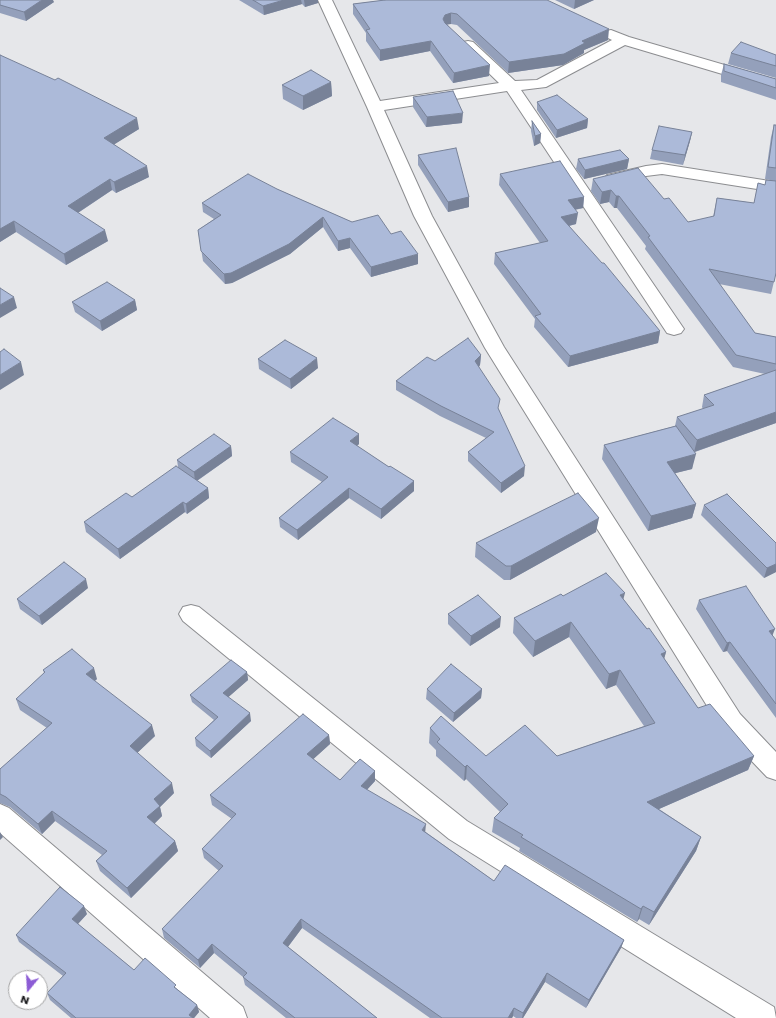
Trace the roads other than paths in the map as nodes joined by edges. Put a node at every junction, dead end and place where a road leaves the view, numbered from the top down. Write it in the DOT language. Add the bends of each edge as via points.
graph roads {
  1 [pos="325,0"];
  2 [pos="596,27"];
  3 [pos="456,34"];
  4 [pos="624,40"];
  5 [pos="776,85"];
  6 [pos="511,86"];
  7 [pos="375,107"];
  8 [pos="591,184"];
  9 [pos="776,187"];
  10 [pos="674,329"];
  11 [pos="191,614"];
  12 [pos="776,770"];
  13 [pos="0,816"];
  14 [pos="232,1018"];
  15 [pos="763,1018"];
  1 -- 7 [label="street"];
  2 -- 4 [label="street"];
  3 -- 6 [label="street"];
  4 -- 5 [label="street"];
  4 -- 6 [label="street" via="540,84"];
  6 -- 7 [label="street"];
  6 -- 8 [label="street"];
  7 -- 12 [label="street" via="423,216 495,348 730,722"];
  8 -- 9 [label="street" via="662,169"];
  8 -- 10 [label="street"];
  11 -- 15 [label="street" via="458,830"];
  13 -- 14 [label="street"];
}
